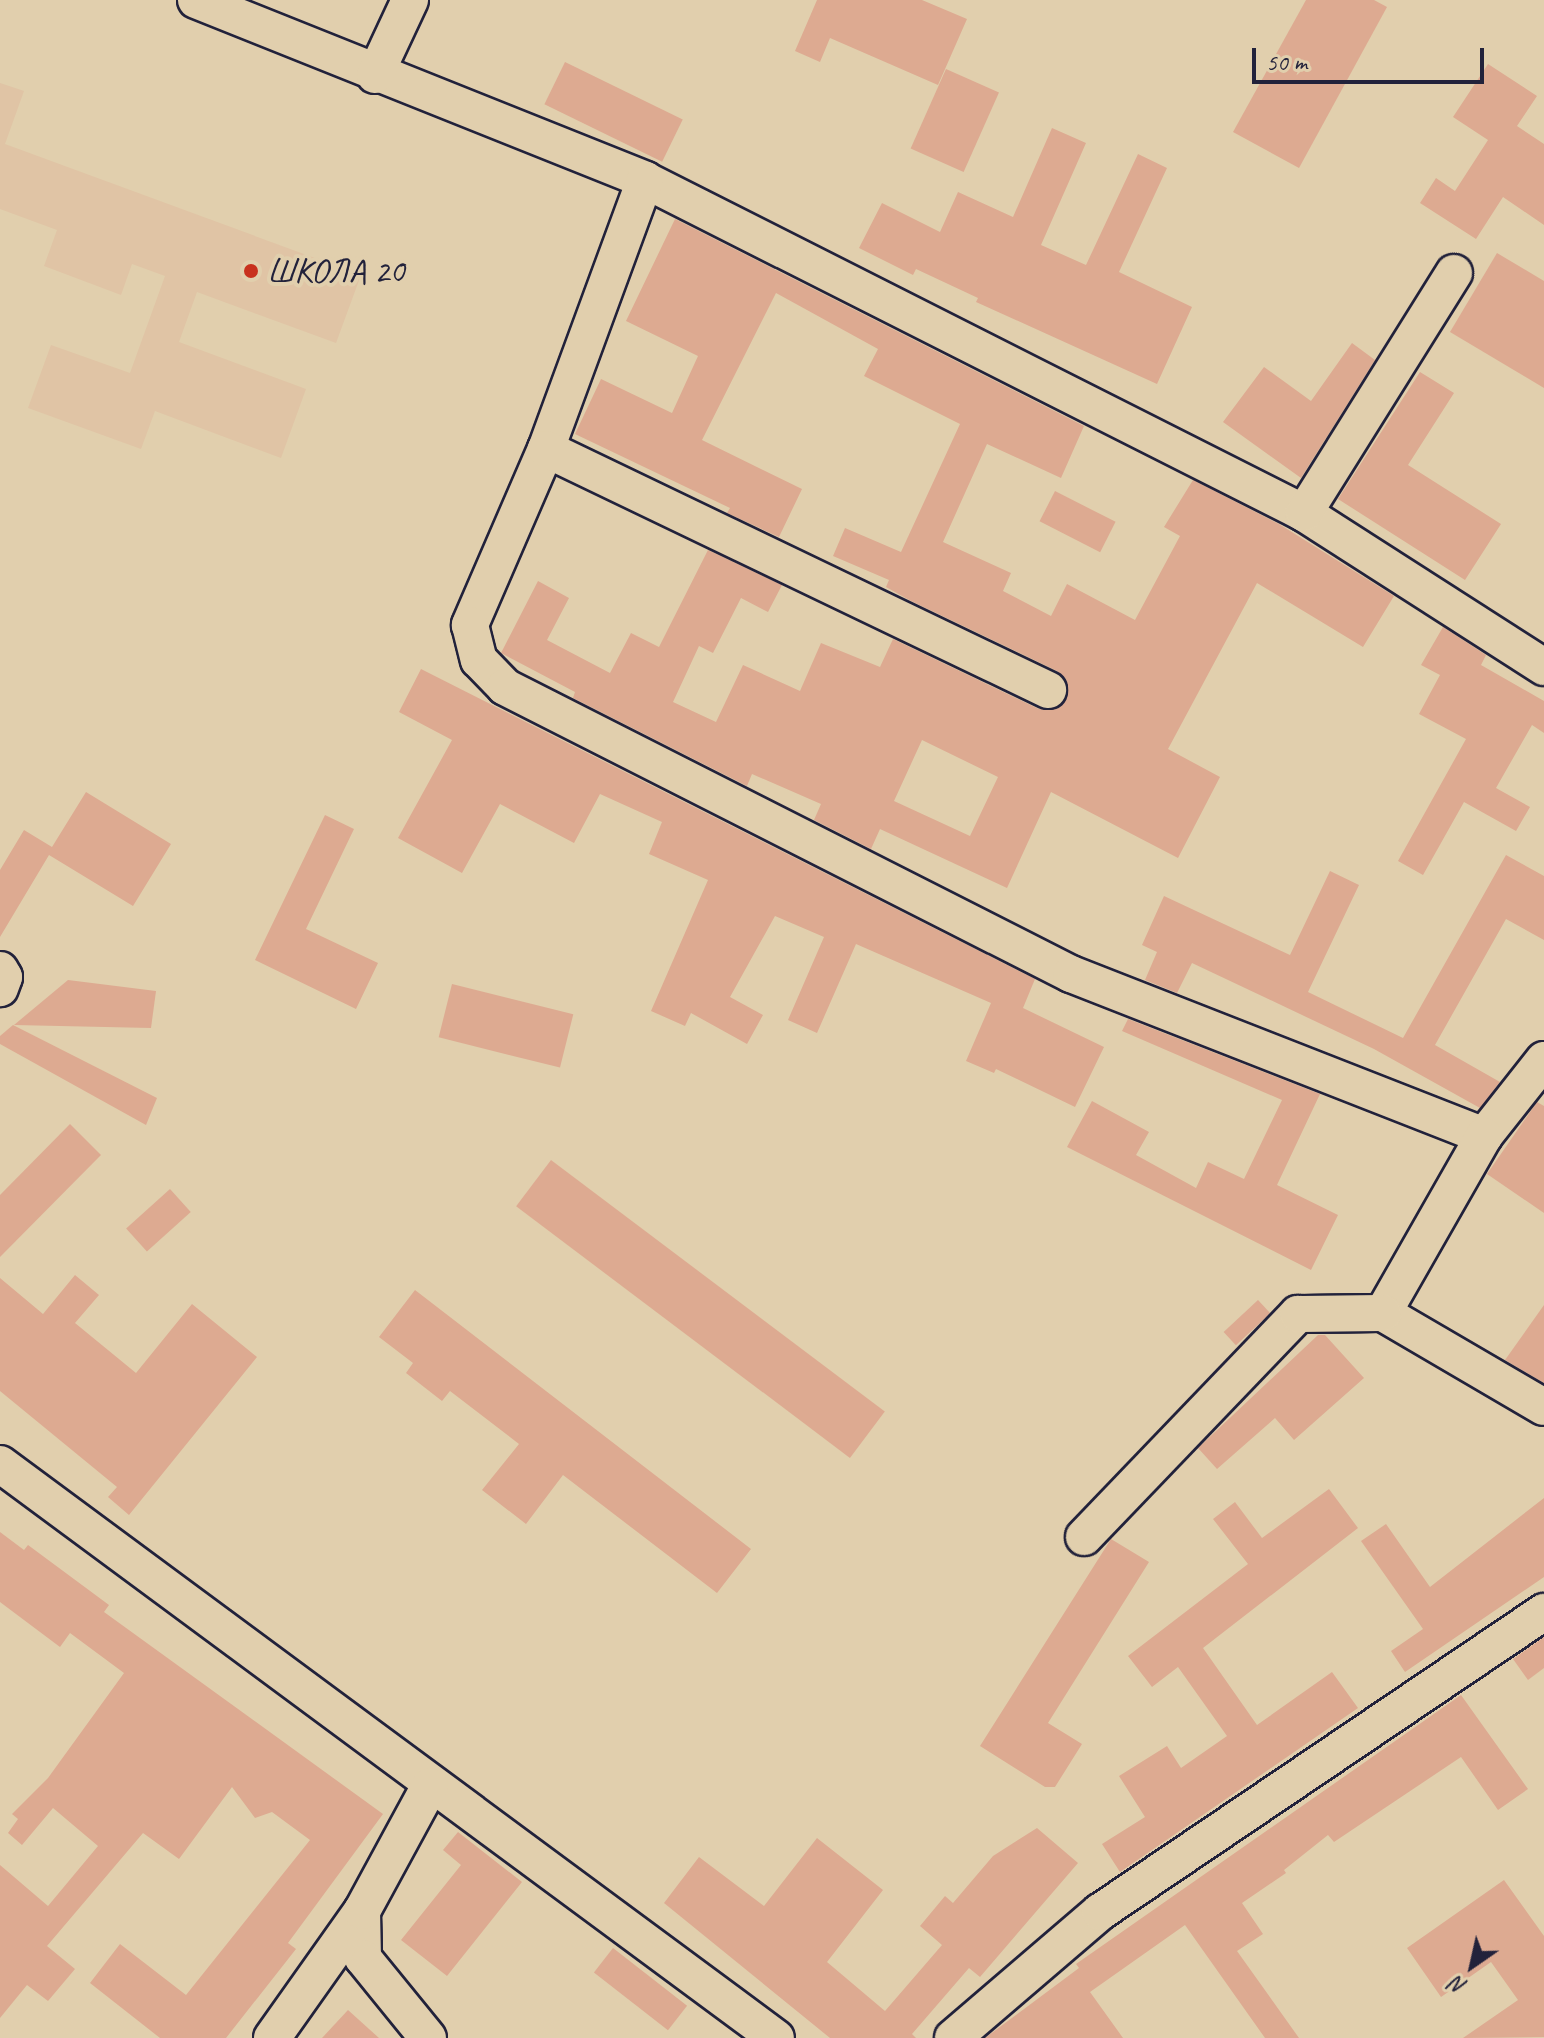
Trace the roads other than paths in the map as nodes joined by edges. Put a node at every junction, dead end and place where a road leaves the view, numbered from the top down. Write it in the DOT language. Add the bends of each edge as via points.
graph roads {
  1 [pos="196,0"];
  2 [pos="410,0"];
  3 [pos="375,75"];
  4 [pos="645,180"];
  5 [pos="1454,273"];
  6 [pos="546,449"];
  7 [pos="1304,513"];
  8 [pos="1544,667"];
  9 [pos="1048,690"];
  10 [pos="0,970"];
  11 [pos="0,988"];
  12 [pos="1544,1060"];
  13 [pos="1484,1136"];
  14 [pos="1383,1313"];
  15 [pos="1544,1407"];
  16 [pos="0,1464"];
  17 [pos="1084,1537"];
  18 [pos="1544,1612"];
  19 [pos="430,1786"];
  20 [pos="362,1911"];
  21 [pos="272,2038"];
  22 [pos="428,2038"];
  23 [pos="776,2038"];
  24 [pos="953,2038"];
  1 -- 3 [label="street"];
  2 -- 3 [label="street"];
  3 -- 4 [label="street"];
  4 -- 6 [label="street"];
  4 -- 7 [label="street"];
  5 -- 7 [label="street"];
  6 -- 9 [label="street"];
  6 -- 13 [label="street" via="470,625 479,660 505,687 1071,974"];
  7 -- 8 [label="street"];
  10 -- 11 [label="street"];
  12 -- 13 [label="street"];
  13 -- 14 [label="street"];
  14 -- 15 [label="street"];
  14 -- 17 [label="street" via="1298,1314"];
  16 -- 19 [label="street"];
  18 -- 24 [label="street" via="1100,1912"];
  19 -- 20 [label="street"];
  19 -- 23 [label="street"];
  20 -- 21 [label="street"];
  20 -- 22 [label="street" via="363,1958"];
}
